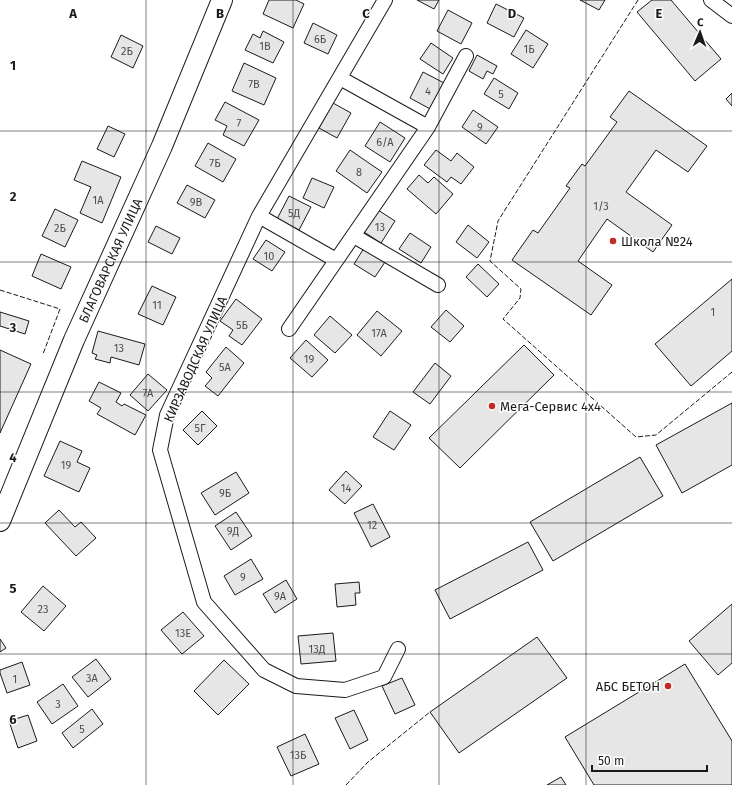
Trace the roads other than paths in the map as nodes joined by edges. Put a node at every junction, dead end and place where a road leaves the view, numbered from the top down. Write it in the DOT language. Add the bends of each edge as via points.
graph roads {
  1 [pos="222,0"];
  2 [pos="385,0"];
  3 [pos="713,1"];
  4 [pos="732,16"];
  5 [pos="466,56"];
  6 [pos="340,78"];
  7 [pos="428,127"];
  8 [pos="259,216"];
  9 [pos="354,236"];
  10 [pos="336,260"];
  11 [pos="438,285"];
  12 [pos="289,329"];
  13 [pos="0,521"];
  14 [pos="398,649"];
  1 -- 13 [label="street, БЛАГОВАРСКАЯ УЛИЦА" via="162,146 74,340"];
  2 -- 6 [label="street, КИРЗАВОДСКАЯ УЛИЦА"];
  3 -- 4 [label="street"];
  5 -- 7 [label="street"];
  6 -- 7 [label="street"];
  6 -- 8 [label="street, КИРЗАВОДСКАЯ УЛИЦА"];
  7 -- 9 [label="street"];
  8 -- 10 [label="street"];
  8 -- 14 [label="street, КИРЗАВОДСКАЯ УЛИЦА" via="167,415 160,450 204,602 264,670 296,686 345,690 384,677"];
  9 -- 10 [label="street"];
  9 -- 11 [label="street"];
  10 -- 12 [label="street"];
}
